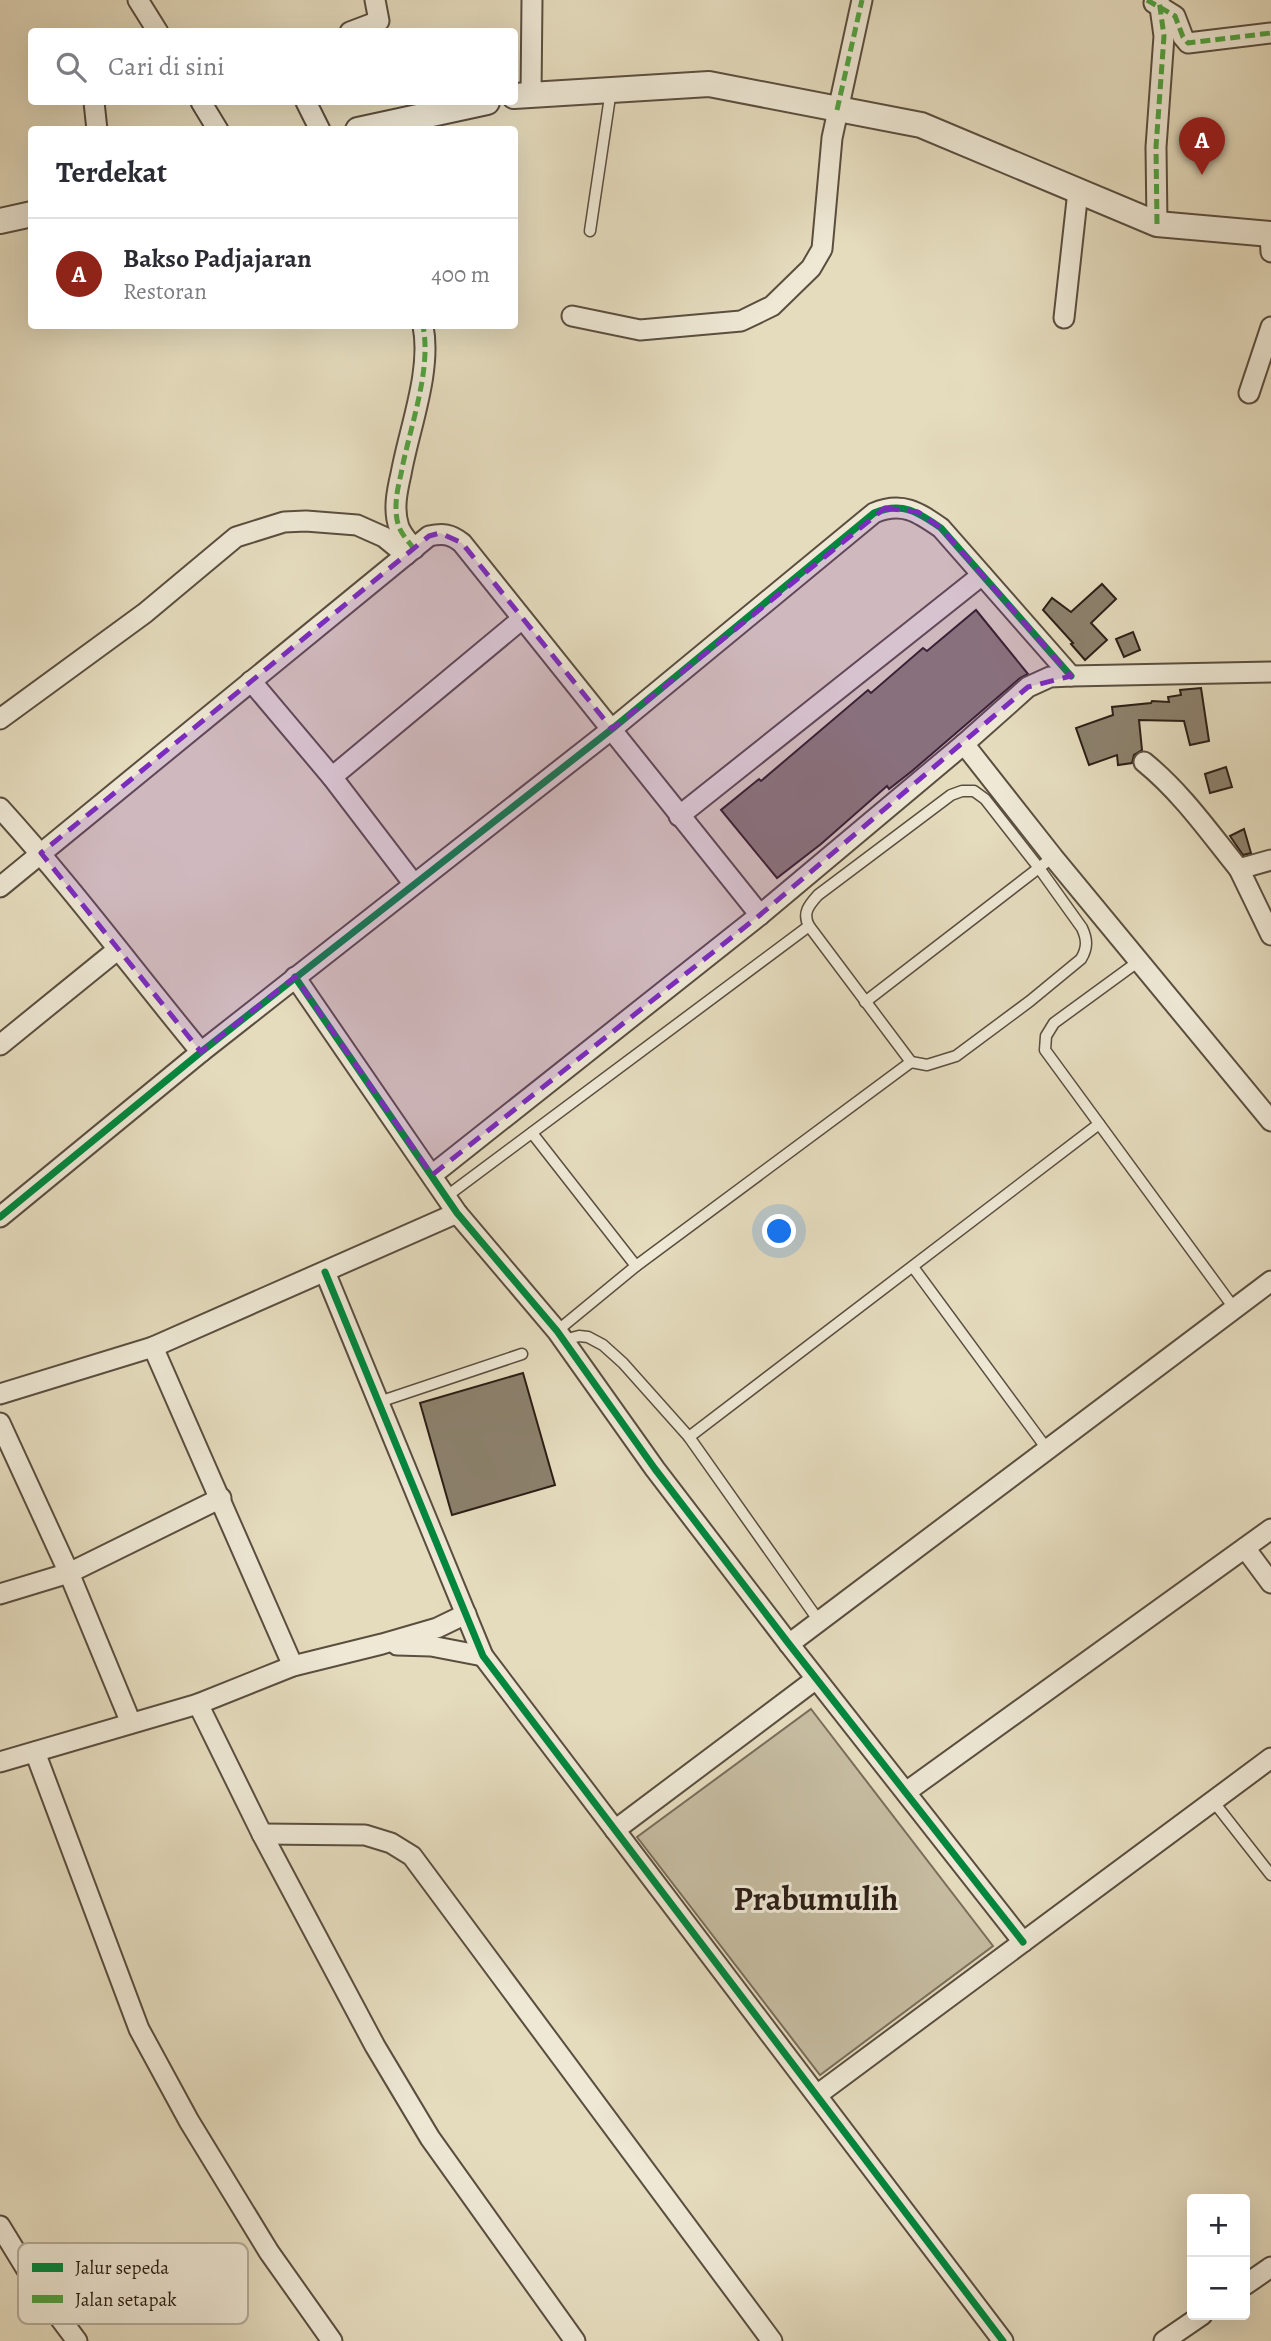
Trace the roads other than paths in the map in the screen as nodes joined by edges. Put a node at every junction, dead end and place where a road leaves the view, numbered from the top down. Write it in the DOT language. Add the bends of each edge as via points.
graph roads {
  1 [pos="138,0"];
  2 [pos="375,0"];
  3 [pos="532,0"];
  4 [pos="862,0"];
  5 [pos="1155,2"];
  6 [pos="156,28"];
  7 [pos="361,28"];
  8 [pos="1271,33"];
  9 [pos="611,90"];
  10 [pos="523,95"];
  11 [pos="94,105"];
  12 [pos="203,105"];
  13 [pos="308,105"];
  14 [pos="473,105"];
  15 [pos="837,110"];
  16 [pos="97,126"];
  17 [pos="216,126"];
  18 [pos="318,126"];
  19 [pos="376,126"];
  20 [pos="1078,191"];
  21 [pos="28,215"];
  22 [pos="0,221"];
  23 [pos="1157,224"];
  24 [pos="590,231"];
  25 [pos="1270,240"];
  26 [pos="572,316"];
  27 [pos="1064,318"];
  28 [pos="1271,327"];
  29 [pos="423,329"];
  30 [pos="1249,393"];
  31 [pos="410,552"];
  32 [pos="982,575"];
  33 [pos="522,620"];
  34 [pos="1271,672"];
  35 [pos="1071,676"];
  36 [pos="251,681"];
  37 [pos="0,719"];
  38 [pos="612,729"];
  39 [pos="964,744"];
  40 [pos="1144,762"];
  41 [pos="332,777"];
  42 [pos="0,808"];
  43 [pos="679,816"];
  44 [pos="41,853"];
  45 [pos="1271,860"];
  46 [pos="1046,862"];
  47 [pos="1239,869"];
  48 [pos="414,883"];
  49 [pos="0,887"];
  50 [pos="760,915"];
  51 [pos="809,926"];
  52 [pos="1271,935"];
  53 [pos="117,950"];
  54 [pos="1139,961"];
  55 [pos="295,977"];
  56 [pos="865,1002"];
  57 [pos="0,1045"];
  58 [pos="201,1052"];
  59 [pos="911,1062"];
  60 [pos="1271,1121"];
  61 [pos="1099,1124"];
  62 [pos="532,1133"];
  63 [pos="432,1175"];
  64 [pos="447,1196"];
  65 [pos="457,1213"];
  66 [pos="0,1217"];
  67 [pos="636,1266"];
  68 [pos="913,1266"];
  69 [pos="325,1272"];
  70 [pos="1271,1281"];
  71 [pos="1234,1308"];
  72 [pos="561,1335"];
  73 [pos="153,1347"];
  74 [pos="522,1354"];
  75 [pos="0,1394"];
  76 [pos="379,1402"];
  77 [pos="0,1423"];
  78 [pos="690,1437"];
  79 [pos="1047,1449"];
  80 [pos="221,1498"];
  81 [pos="1271,1529"];
  82 [pos="1245,1548"];
  83 [pos="69,1573"];
  84 [pos="1271,1583"];
  85 [pos="0,1594"];
  86 [pos="466,1615"];
  87 [pos="819,1621"];
  88 [pos="382,1644"];
  89 [pos="789,1644"];
  90 [pos="483,1656"];
  91 [pos="293,1666"];
  92 [pos="817,1679"];
  93 [pos="198,1704"];
  94 [pos="131,1723"];
  95 [pos="35,1752"];
  96 [pos="1271,1758"];
  97 [pos="0,1762"];
  98 [pos="906,1792"];
  99 [pos="1213,1801"];
  100 [pos="615,1830"];
  101 [pos="262,1834"];
  102 [pos="1271,1875"];
  103 [pos="1023,1942"];
  104 [pos="817,2095"];
  105 [pos="0,2226"];
  106 [pos="18,2255"];
  107 [pos="1271,2267"];
  108 [pos="1250,2282"];
  109 [pos="1195,2320"];
  110 [pos="64,2324"];
  111 [pos="77,2341"];
  112 [pos="332,2341"];
  113 [pos="575,2341"];
  114 [pos="772,2341"];
  115 [pos="1003,2341"];
  116 [pos="1164,2341"];
  1 -- 6 [label="street"];
  2 -- 7 [label="street" via="379,21"];
  3 -- 10 [label="street"];
  4 -- 15 [label="street"];
  5 -- 8 [label="street" via="1175,16 1188,43"];
  5 -- 23 [label="street" via="1164,36 1156,147"];
  9 -- 10 [label="street"];
  9 -- 15 [label="street" via="709,84"];
  9 -- 24 [label="lane"];
  11 -- 16 [label="street"];
  12 -- 17 [label="street"];
  13 -- 18 [label="street"];
  14 -- 19 [label="street"];
  15 -- 20 [label="street" via="920,125"];
  15 -- 26 [label="street" via="822,249 811,268 772,306 741,321 640,330"];
  20 -- 23 [label="street"];
  20 -- 27 [label="street"];
  21 -- 22 [label="street"];
  23 -- 25 [label="street"];
  28 -- 30 [label="street"];
  29 -- 31 [label="street" via="421,380 396,514"];
  31 -- 33 [label="street" via="429,536 440,533 456,538"];
  31 -- 36 [label="street"];
  31 -- 37 [label="street" via="345,524 284,522 236,537 145,612"];
  32 -- 35 [label="street"];
  32 -- 38 [label="street" via="941,528 918,512 885,508"];
  32 -- 43 [label="street"];
  33 -- 38 [label="street"];
  33 -- 41 [label="street"];
  34 -- 35 [label="street"];
  35 -- 39 [label="street" via="1049,677 1028,687"];
  36 -- 41 [label="street"];
  36 -- 44 [label="street"];
  38 -- 43 [label="street"];
  38 -- 48 [label="street"];
  39 -- 46 [label="street"];
  39 -- 50 [label="street"];
  40 -- 47 [label="street" via="1185,800"];
  41 -- 48 [label="street"];
  42 -- 44 [label="street"];
  43 -- 50 [label="street"];
  44 -- 49 [label="street"];
  44 -- 53 [label="street"];
  45 -- 47 [label="street"];
  46 -- 51 [label="lane" via="985,799 974,791 962,791 818,895 806,912"];
  46 -- 54 [label="street"];
  46 -- 56 [label="lane"];
  46 -- 59 [label="lane" via="1087,938 1081,958 956,1056 927,1065"];
  47 -- 52 [label="street"];
  48 -- 55 [label="street"];
  50 -- 63 [label="street"];
  51 -- 56 [label="lane"];
  51 -- 62 [label="lane"];
  53 -- 57 [label="street"];
  53 -- 58 [label="street"];
  54 -- 60 [label="street"];
  54 -- 61 [label="lane" via="1054,1023 1046,1035 1045,1050"];
  55 -- 58 [label="street"];
  55 -- 63 [label="street"];
  56 -- 59 [label="lane"];
  58 -- 66 [label="street"];
  59 -- 67 [label="lane"];
  61 -- 68 [label="lane"];
  61 -- 71 [label="lane"];
  62 -- 64 [label="lane"];
  62 -- 67 [label="lane"];
  63 -- 64 [label="street"];
  64 -- 65 [label="street"];
  65 -- 69 [label="street"];
  65 -- 72 [label="street"];
  67 -- 72 [label="lane"];
  68 -- 78 [label="lane"];
  68 -- 79 [label="lane"];
  69 -- 73 [label="street"];
  69 -- 76 [label="street"];
  70 -- 71 [label="street"];
  71 -- 79 [label="street"];
  72 -- 78 [label="lane" via="588,1337 603,1345"];
  72 -- 89 [label="street" via="655,1469"];
  73 -- 75 [label="street"];
  73 -- 80 [label="street"];
  74 -- 76 [label="lane"];
  76 -- 86 [label="street"];
  77 -- 83 [label="street"];
  78 -- 87 [label="lane"];
  79 -- 87 [label="street"];
  80 -- 83 [label="street"];
  80 -- 91 [label="street"];
  81 -- 82 [label="street"];
  82 -- 84 [label="street"];
  82 -- 98 [label="street"];
  83 -- 85 [label="street"];
  83 -- 94 [label="street"];
  86 -- 88 [label="street"];
  86 -- 90 [label="street"];
  87 -- 89 [label="street"];
  88 -- 90 [label="street" via="431,1646"];
  88 -- 91 [label="street"];
  89 -- 92 [label="street"];
  90 -- 100 [label="street"];
  91 -- 93 [label="street"];
  92 -- 98 [label="street"];
  92 -- 100 [label="street"];
  93 -- 94 [label="street"];
  93 -- 101 [label="street"];
  94 -- 95 [label="street"];
  95 -- 97 [label="street"];
  95 -- 112 [label="street" via="139,2029 269,2252"];
  96 -- 99 [label="street"];
  98 -- 103 [label="street"];
  99 -- 102 [label="lane"];
  99 -- 103 [label="street"];
  100 -- 104 [label="street"];
  101 -- 113 [label="street" via="375,2046 430,2138"];
  101 -- 114 [label="street" via="365,1835 412,1856"];
  103 -- 104 [label="street"];
  104 -- 115 [label="street"];
  105 -- 106 [label="street"];
  107 -- 108 [label="street"];
  109 -- 116 [label="street"];
  110 -- 111 [label="street"];
}
